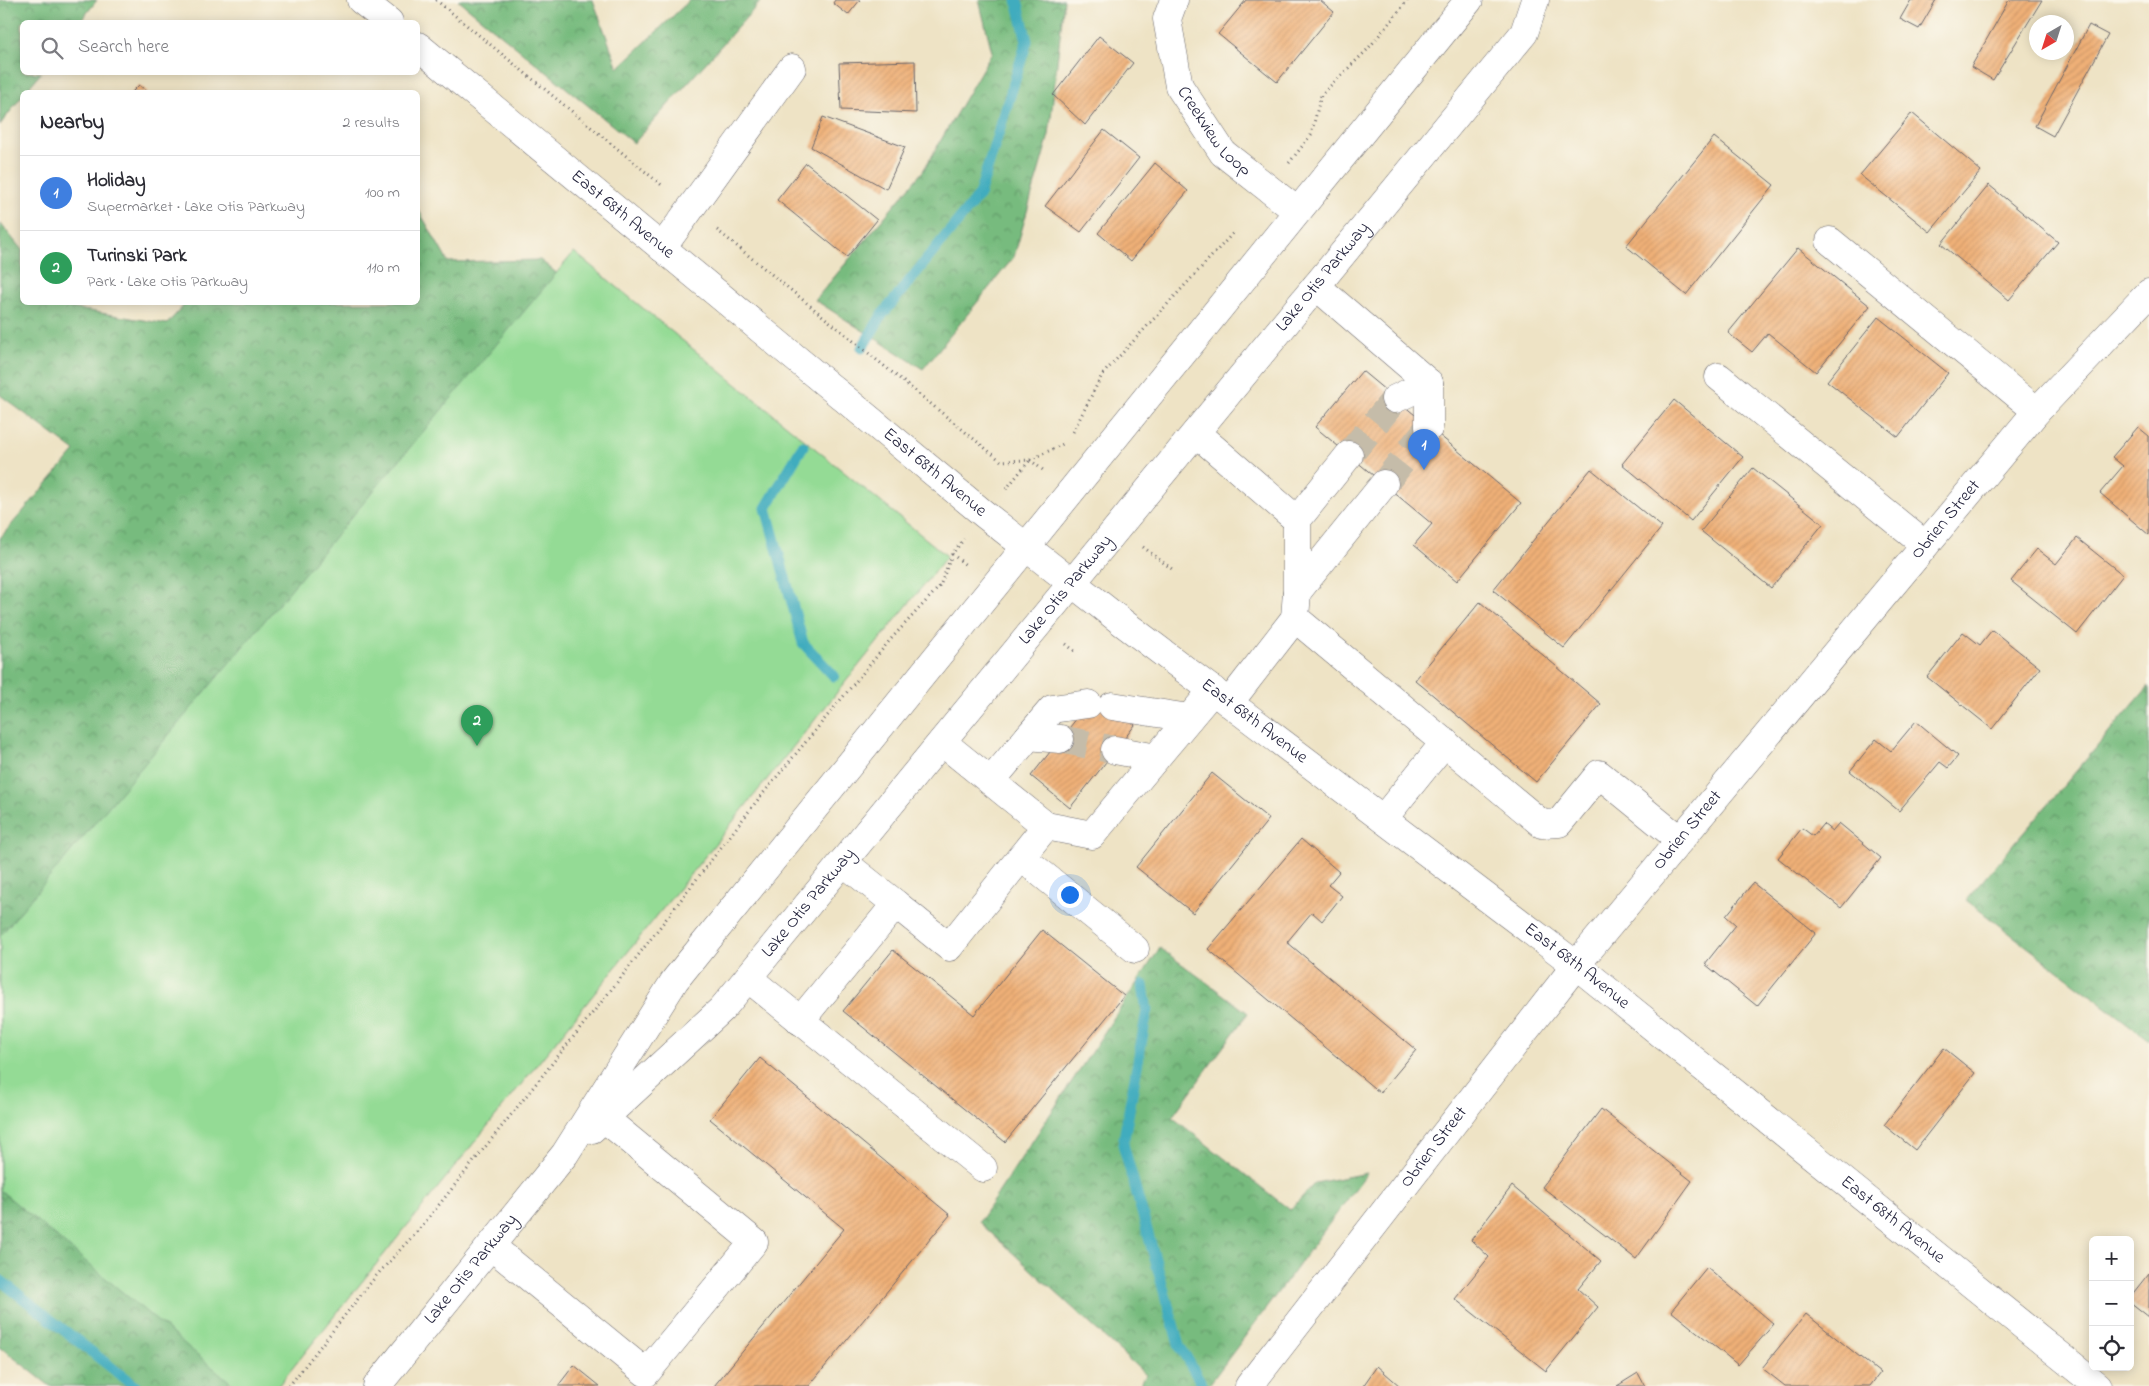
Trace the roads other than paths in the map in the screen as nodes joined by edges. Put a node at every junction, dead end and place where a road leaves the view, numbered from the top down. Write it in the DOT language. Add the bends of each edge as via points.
graph roads {
  1 [pos="361,0"];
  2 [pos="1174,0"];
  3 [pos="1469,0"];
  4 [pos="1535,0"];
  5 [pos="386,20"];
  6 [pos="420,48"];
  7 [pos="792,68"];
  8 [pos="1297,211"];
  9 [pos="1830,241"];
  10 [pos="662,248"];
  11 [pos="1316,286"];
  12 [pos="2149,293"];
  13 [pos="1719,377"];
  14 [pos="1429,383"];
  15 [pos="1395,399"];
  16 [pos="2037,411"];
  17 [pos="1430,427"];
  18 [pos="1196,433"];
  19 [pos="1350,455"];
  20 [pos="1384,484"];
  21 [pos="1297,520"];
  22 [pos="1926,545"];
  23 [pos="1025,546"];
  24 [pos="1073,582"];
  25 [pos="1296,605"];
  26 [pos="1221,696"];
  27 [pos="1189,718"];
  28 [pos="1029,736"];
  29 [pos="1060,739"];
  30 [pos="942,742"];
  31 [pos="1445,742"];
  32 [pos="1115,750"];
  33 [pos="1156,758"];
  34 [pos="991,781"];
  35 [pos="1383,819"];
  36 [pos="1046,826"];
  37 [pos="1680,840"];
  38 [pos="1021,857"];
  39 [pos="843,862"];
  40 [pos="896,904"];
  41 [pos="1135,949"];
  42 [pos="1576,965"];
  43 [pos="748,978"];
  44 [pos="800,1020"];
  45 [pos="604,1118"];
  46 [pos="565,1154"];
  47 [pos="983,1168"];
  48 [pos="491,1246"];
  49 [pos="377,1386"];
  50 [pos="1249,1386"];
  51 [pos="2098,1386"];
  1 -- 5 [label="street"];
  2 -- 8 [label="street, Creekview Loop" via="1167,19 1178,86 1224,153"];
  3 -- 8 [label="street, Lake Otis Parkway"];
  4 -- 11 [label="street, Lake Otis Parkway" via="1524,33"];
  6 -- 10 [label="street, East 68th Avenue"];
  7 -- 10 [label="street"];
  8 -- 23 [label="street, Lake Otis Parkway"];
  9 -- 16 [label="street"];
  10 -- 23 [label="street, East 68th Avenue"];
  11 -- 14 [label="street"];
  11 -- 18 [label="street, Lake Otis Parkway"];
  12 -- 16 [label="street, Obrien Street"];
  13 -- 22 [label="street"];
  14 -- 15 [label="street"];
  14 -- 17 [label="street"];
  16 -- 22 [label="street, Obrien Street"];
  18 -- 21 [label="street"];
  18 -- 24 [label="street, Lake Otis Parkway"];
  19 -- 21 [label="street"];
  20 -- 25 [label="street"];
  21 -- 25 [label="street"];
  22 -- 37 [label="street, Obrien Street"];
  23 -- 24 [label="street, East 68th Avenue"];
  23 -- 46 [label="street, Lake Otis Parkway" via="675,980"];
  24 -- 26 [label="street, East 68th Avenue"];
  24 -- 30 [label="street, Lake Otis Parkway"];
  25 -- 26 [label="street"];
  25 -- 31 [label="street"];
  26 -- 27 [label="street"];
  26 -- 35 [label="street, East 68th Avenue"];
  27 -- 28 [label="street" via="1100,705 1052,709"];
  27 -- 33 [label="street"];
  28 -- 29 [label="street"];
  28 -- 34 [label="street"];
  30 -- 34 [label="street"];
  30 -- 39 [label="street, Lake Otis Parkway"];
  31 -- 35 [label="street"];
  31 -- 37 [label="street" via="1542,824 1559,824 1599,774"];
  32 -- 33 [label="street"];
  33 -- 36 [label="street" via="1092,834"];
  34 -- 36 [label="street"];
  35 -- 42 [label="street, East 68th Avenue"];
  36 -- 38 [label="street"];
  37 -- 42 [label="street, Obrien Street"];
  38 -- 40 [label="street" via="949,946"];
  38 -- 41 [label="street"];
  39 -- 40 [label="street"];
  39 -- 43 [label="street, Lake Otis Parkway"];
  40 -- 44 [label="street"];
  42 -- 50 [label="street, Obrien Street"];
  42 -- 51 [label="street, East 68th Avenue"];
  43 -- 44 [label="street"];
  43 -- 45 [label="street, Lake Otis Parkway" via="722,1009"];
  44 -- 47 [label="street"];
  45 -- 46 [label="street, Lake Otis Parkway"];
  45 -- 48 [label="street" via="754,1242 646,1373"];
  46 -- 48 [label="street, Lake Otis Parkway"];
  48 -- 49 [label="street, Lake Otis Parkway"];
}
